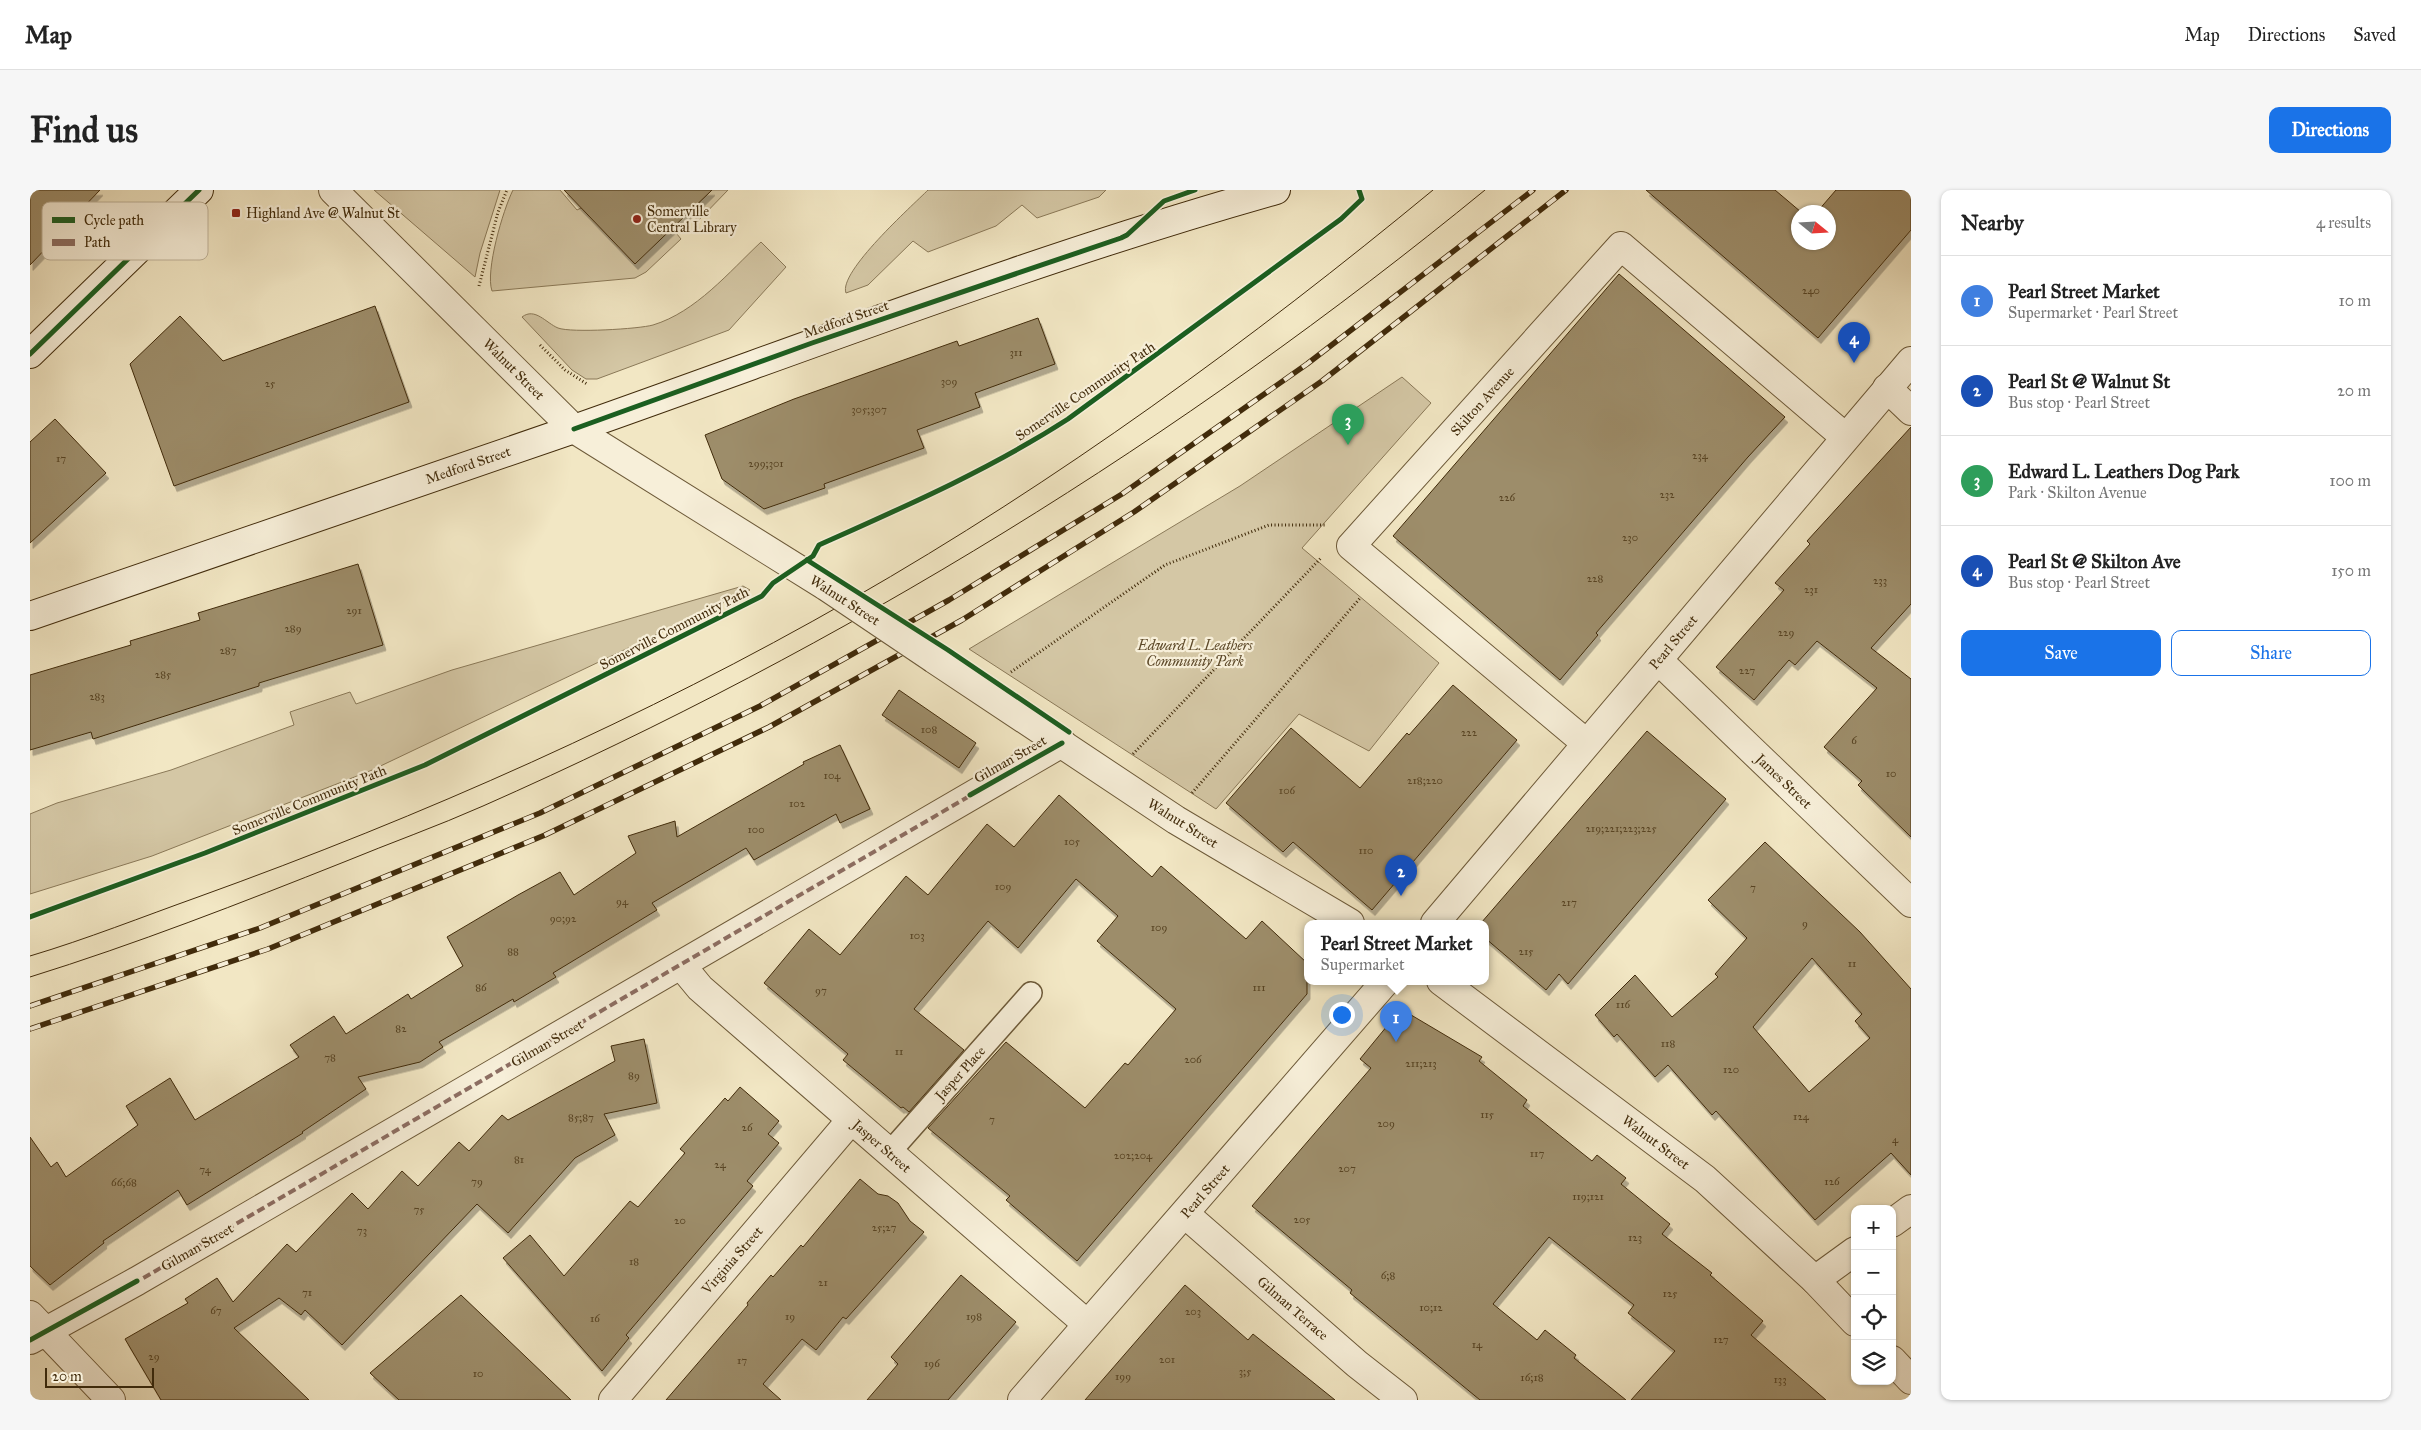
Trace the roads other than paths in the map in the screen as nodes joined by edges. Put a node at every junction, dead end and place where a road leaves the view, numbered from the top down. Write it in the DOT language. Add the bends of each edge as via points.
graph roads {
  1 [pos="199,190"];
  2 [pos="333,190"];
  3 [pos="1276,190"];
  4 [pos="187,202"];
  5 [pos="127,260"];
  6 [pos="30,354"];
  7 [pos="1911,361"];
  8 [pos="1887,388"];
  9 [pos="1911,410"];
  10 [pos="574,429"];
  11 [pos="1845,437"];
  12 [pos="30,616"];
  13 [pos="1658,660"];
  14 [pos="1062,743"];
  15 [pos="1586,743"];
  16 [pos="1911,903"];
  17 [pos="1345,920"];
  18 [pos="1438,920"];
  19 [pos="681,965"];
  20 [pos="1383,985"];
  21 [pos="1446,985"];
  22 [pos="1031,993"];
  23 [pos="851,1120"];
  24 [pos="890,1153"];
  25 [pos="1911,1209"];
  26 [pos="1186,1214"];
  27 [pos="1896,1220"];
  28 [pos="1851,1254"];
  29 [pos="1814,1280"];
  30 [pos="1851,1318"];
  31 [pos="1087,1324"];
  32 [pos="35,1329"];
  33 [pos="1896,1364"];
  34 [pos="1911,1380"];
  35 [pos="1029,1398"];
  36 [pos="111,1400"];
  37 [pos="612,1400"];
  38 [pos="1403,1400"];
  1 -- 4 [label="street"];
  2 -- 10 [label="street, Walnut Street"];
  3 -- 10 [label="street, Medford Street" via="989,281"];
  5 -- 6 [label="street"];
  7 -- 8 [label="street, Pearl Street"];
  8 -- 9 [label="street"];
  8 -- 11 [label="street, Pearl Street"];
  10 -- 12 [label="street, Medford Street"];
  10 -- 14 [label="street, Walnut Street, bridge" via="827,587"];
  11 -- 13 [label="street, Pearl Street"];
  11 -- 15 [label="street, Skilton Avenue" via="1621,246 1351,546"];
  13 -- 15 [label="street, Pearl Street"];
  13 -- 16 [label="street, James Street"];
  14 -- 17 [label="street, Walnut Street" via="1176,820"];
  14 -- 19 [label="street, Gilman Street"];
  15 -- 18 [label="street, Pearl Street"];
  19 -- 23 [label="street, Jasper Street" via="700,988"];
  19 -- 32 [label="street, Gilman Street"];
  20 -- 26 [label="street, Pearl Street"];
  21 -- 29 [label="street, Walnut Street" via="1706,1180"];
  22 -- 24 [label="lane, Jasper Place"];
  23 -- 24 [label="street, Jasper Street"];
  23 -- 37 [label="street, Virginia Street"];
  24 -- 31 [label="street, Jasper Street"];
  25 -- 27 [label="street"];
  26 -- 31 [label="street, Pearl Street"];
  26 -- 38 [label="street, Gilman Terrace" via="1357,1364"];
  28 -- 29 [label="street"];
  29 -- 30 [label="street, Walnut Street"];
  31 -- 35 [label="street, Pearl Street"];
  32 -- 36 [label="street"];
  33 -- 34 [label="street"];
}
